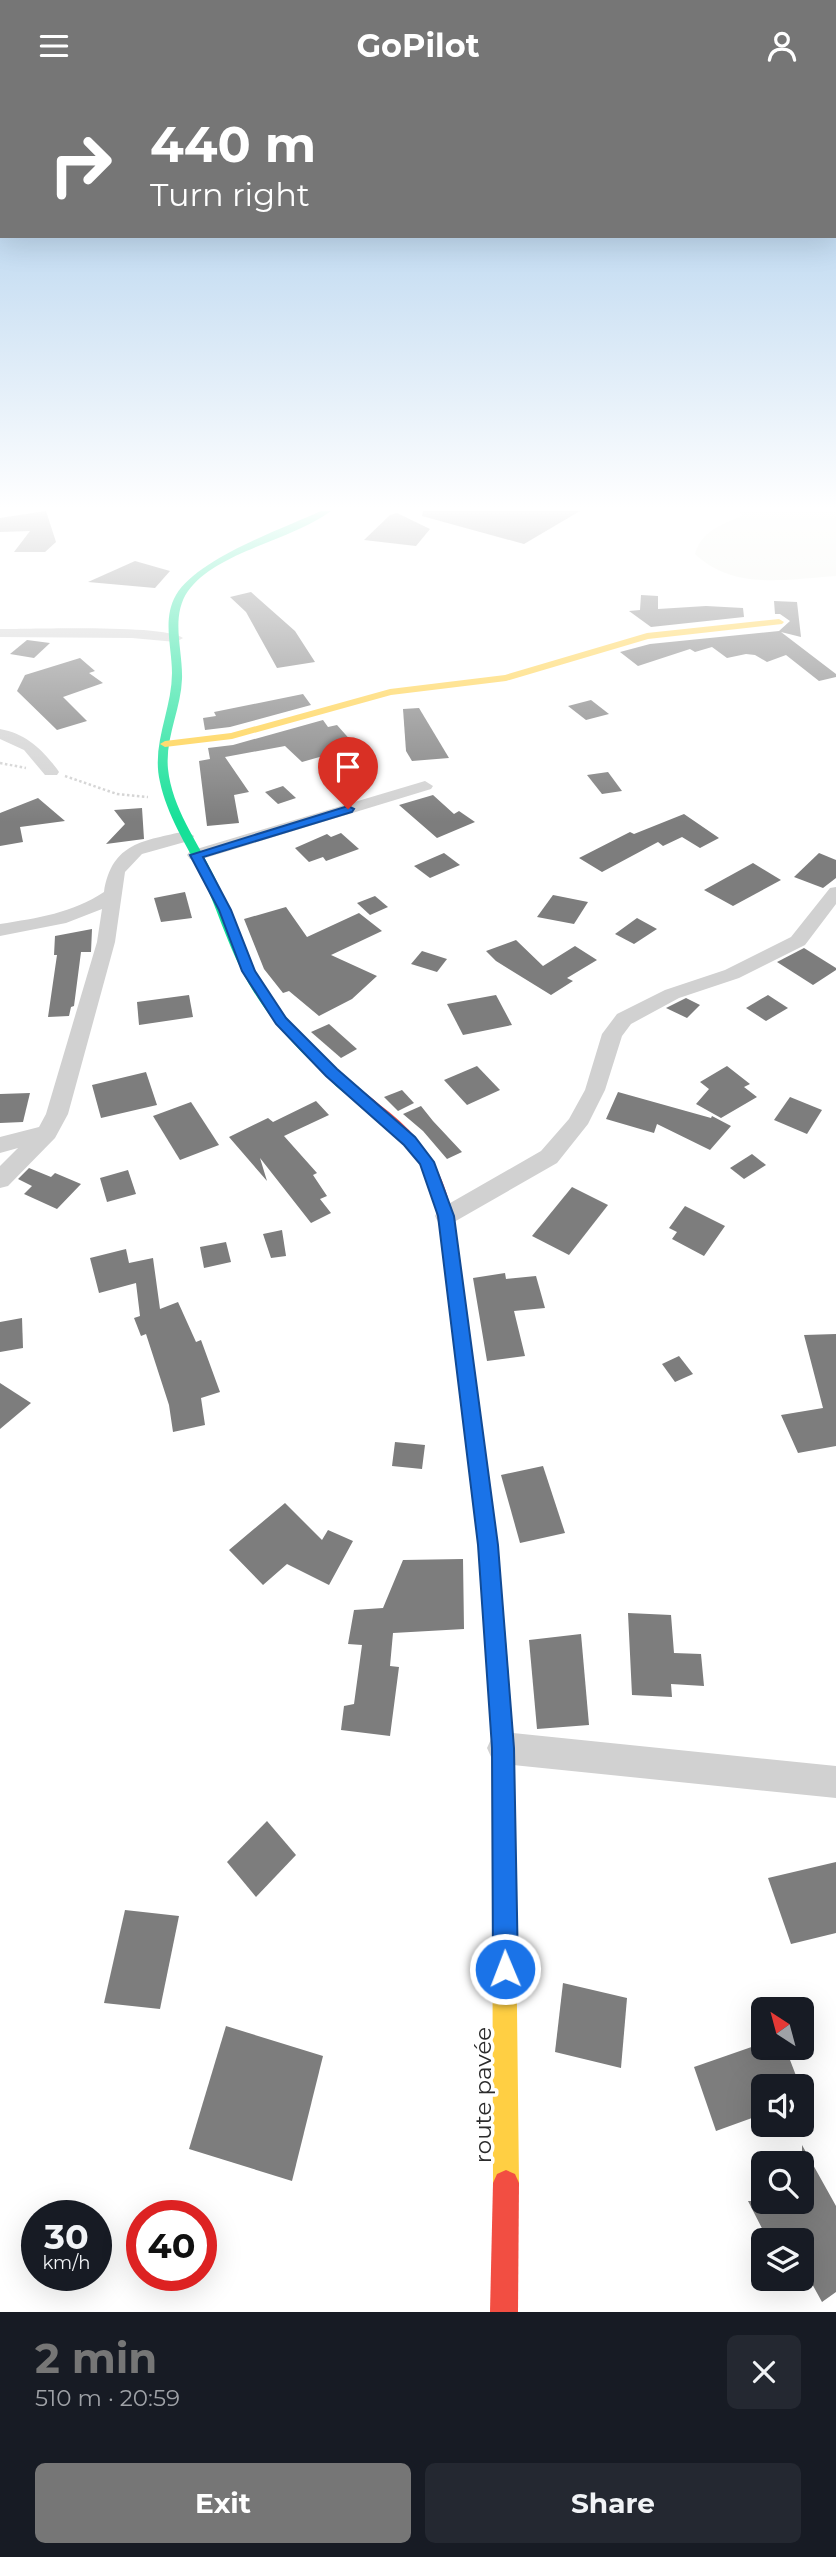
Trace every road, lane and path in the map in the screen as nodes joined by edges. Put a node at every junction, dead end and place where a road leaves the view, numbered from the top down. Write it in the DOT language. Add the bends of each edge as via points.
graph roads {
  1 [pos="173,615"];
  2 [pos="779,622"];
  3 [pos="0,633"];
  4 [pos="176,638"];
  5 [pos="0,734"];
  6 [pos="165,744"];
  7 [pos="0,763"];
  8 [pos="51,772"];
  9 [pos="425,786"];
  10 [pos="168,796"];
  11 [pos="186,836"];
  12 [pos="196,855"];
  13 [pos="836,892"];
  14 [pos="113,894"];
  15 [pos="0,930"];
  16 [pos="47,1133"];
  17 [pos="0,1145"];
  18 [pos="0,1180"];
  19 [pos="446,1216"];
  20 [pos="503,1748"];
  21 [pos="836,1782"];
  22 [pos="503,2312"];
  1 -- 4 [label="street, route pavée"];
  2 -- 6 [label="street" via="647,636 506,678 390,692 232,736"];
  3 -- 4 [label="street"];
  4 -- 6 [label="street, route pavée" via="177,683"];
  5 -- 8 [label="street" via="24,741"];
  6 -- 10 [label="street, route pavée" via="162,769"];
  7 -- 8 [label="path"];
  8 -- 10 [label="path" via="135,798"];
  9 -- 12 [label="street"];
  10 -- 11 [label="street, route pavée"];
  11 -- 12 [label="street, route pavée"];
  11 -- 14 [label="street" via="141,847 125,856 116,872"];
  12 -- 19 [label="street, route pavée" via="225,910 248,971 281,1021 331,1073 410,1141 427,1162"];
  13 -- 19 [label="street" via="798,941 624,1019 612,1034 595,1090 577,1124 549,1157"];
  14 -- 15 [label="street" via="87,912"];
  14 -- 16 [label="street" via="106,942 57,1114"];
  16 -- 17 [label="street"];
  16 -- 18 [label="street"];
  19 -- 20 [label="street, route pavée" via="488,1545"];
  20 -- 21 [label="street"];
  20 -- 22 [label="street, route pavée" via="507,2135"];
}
